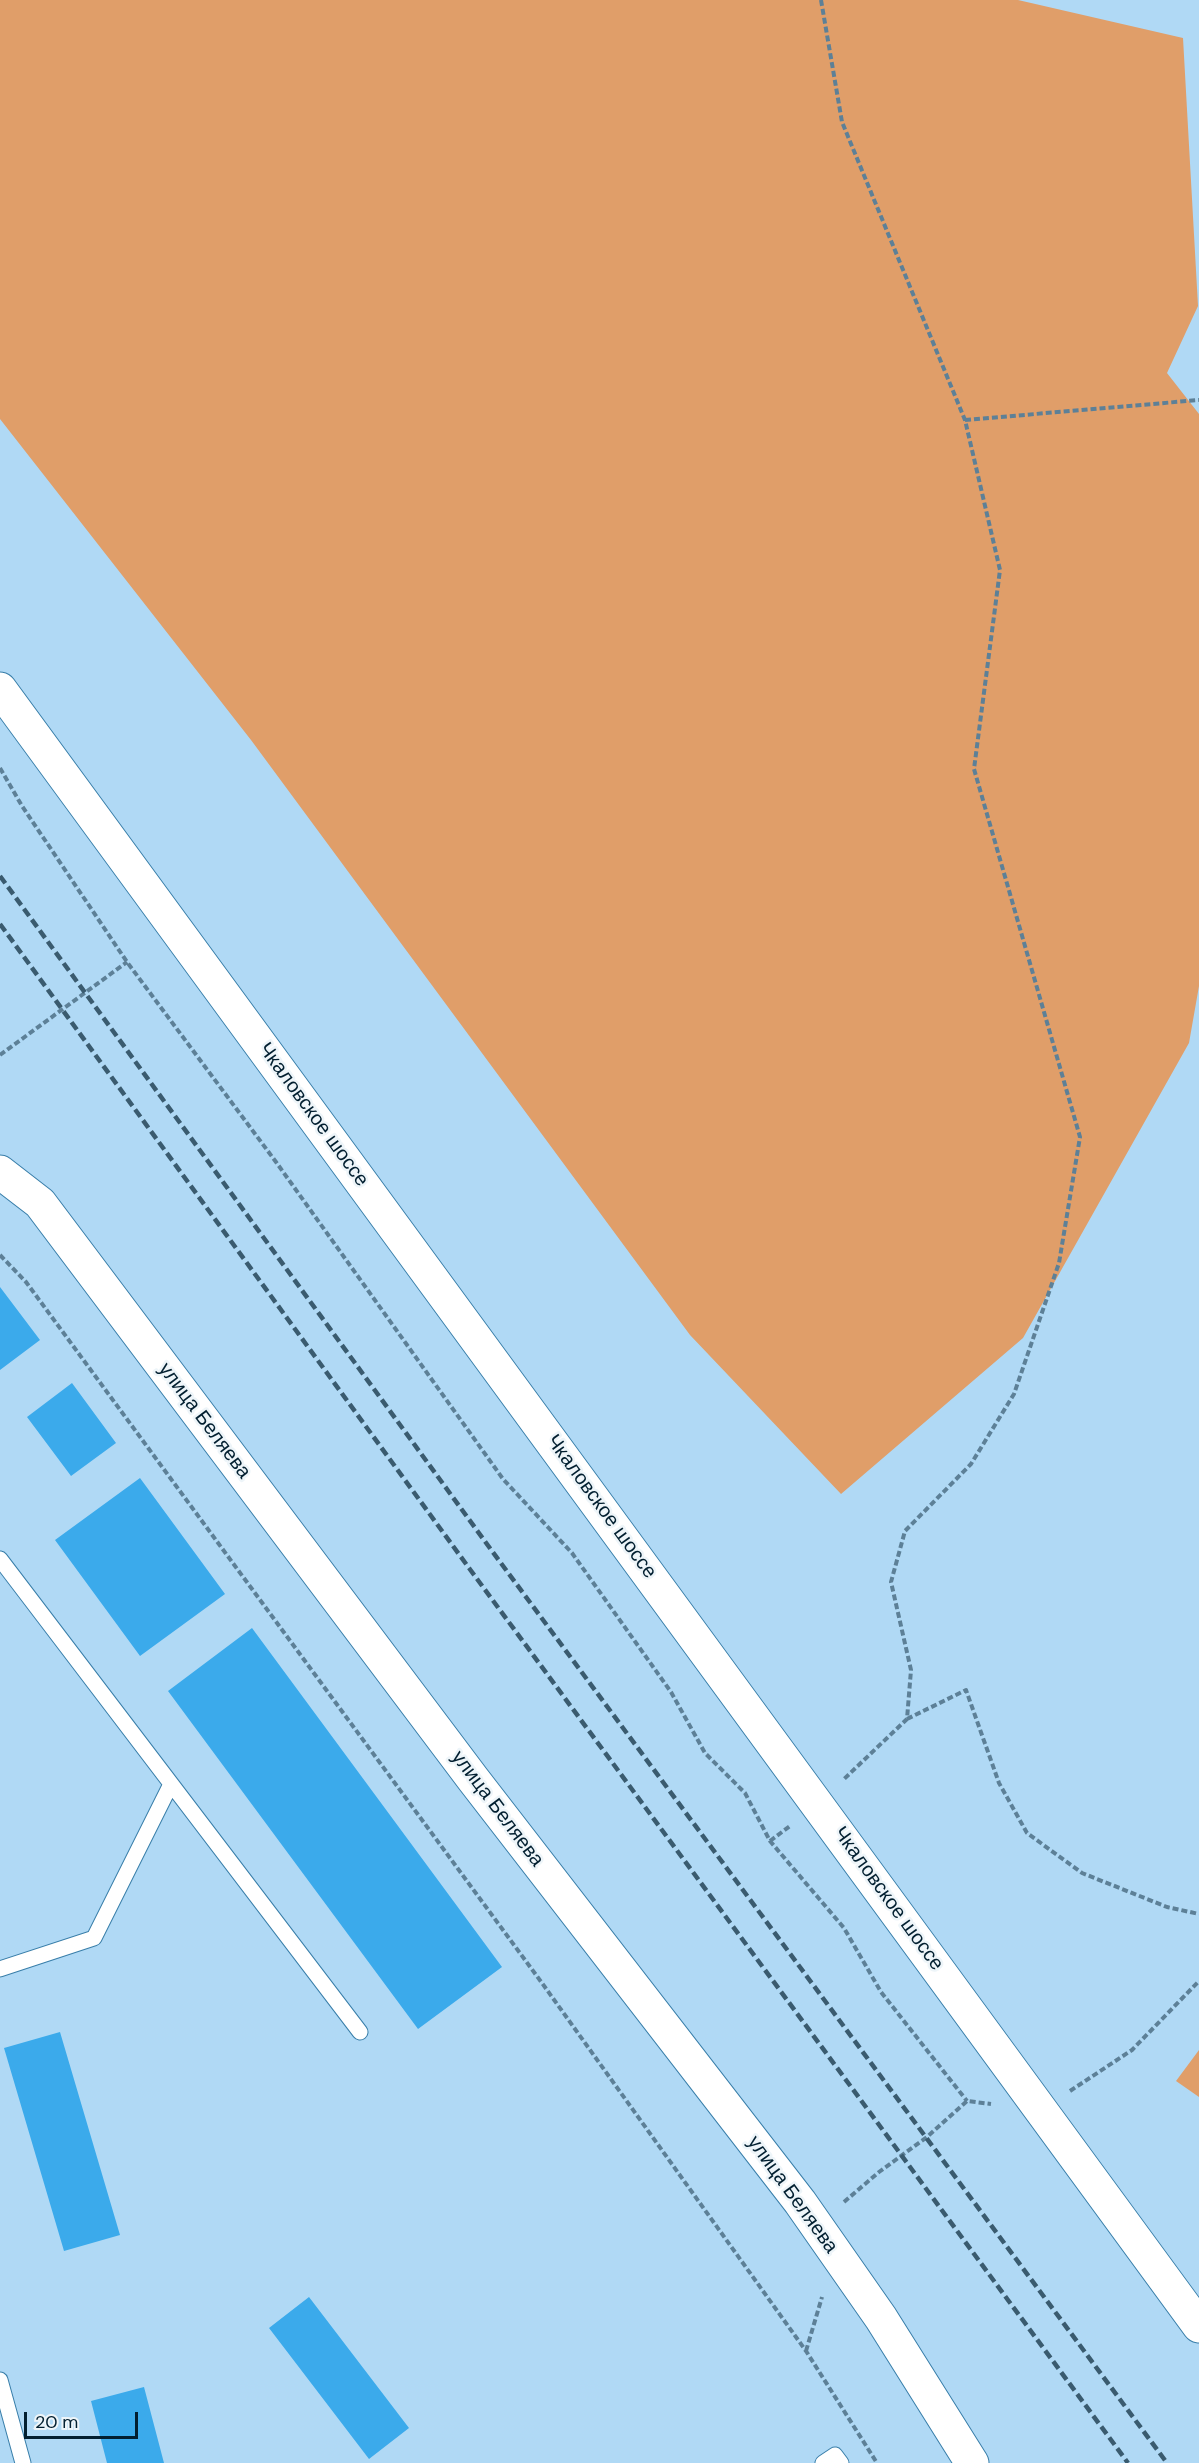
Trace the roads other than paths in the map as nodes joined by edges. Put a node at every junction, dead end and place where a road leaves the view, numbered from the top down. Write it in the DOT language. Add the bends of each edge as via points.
graph roads {
  1 [pos="0,689"];
  2 [pos="0,1172"];
  3 [pos="0,1559"];
  4 [pos="171,1784"];
  5 [pos="0,1969"];
  6 [pos="360,2032"];
  7 [pos="1199,2326"];
  8 [pos="0,2380"];
  9 [pos="23,2463"];
  10 [pos="823,2463"];
  11 [pos="841,2463"];
  12 [pos="972,2463"];
  1 -- 7 [label="street, Чкаловское шоссе"];
  2 -- 12 [label="street, улица Беляева" via="40,1203 466,1769 800,2202 881,2318"];
  3 -- 4 [label="lane"];
  4 -- 5 [label="lane" via="94,1938"];
  4 -- 6 [label="lane"];
  8 -- 9 [label="lane"];
  10 -- 11 [label="lane" via="835,2455"];
}
